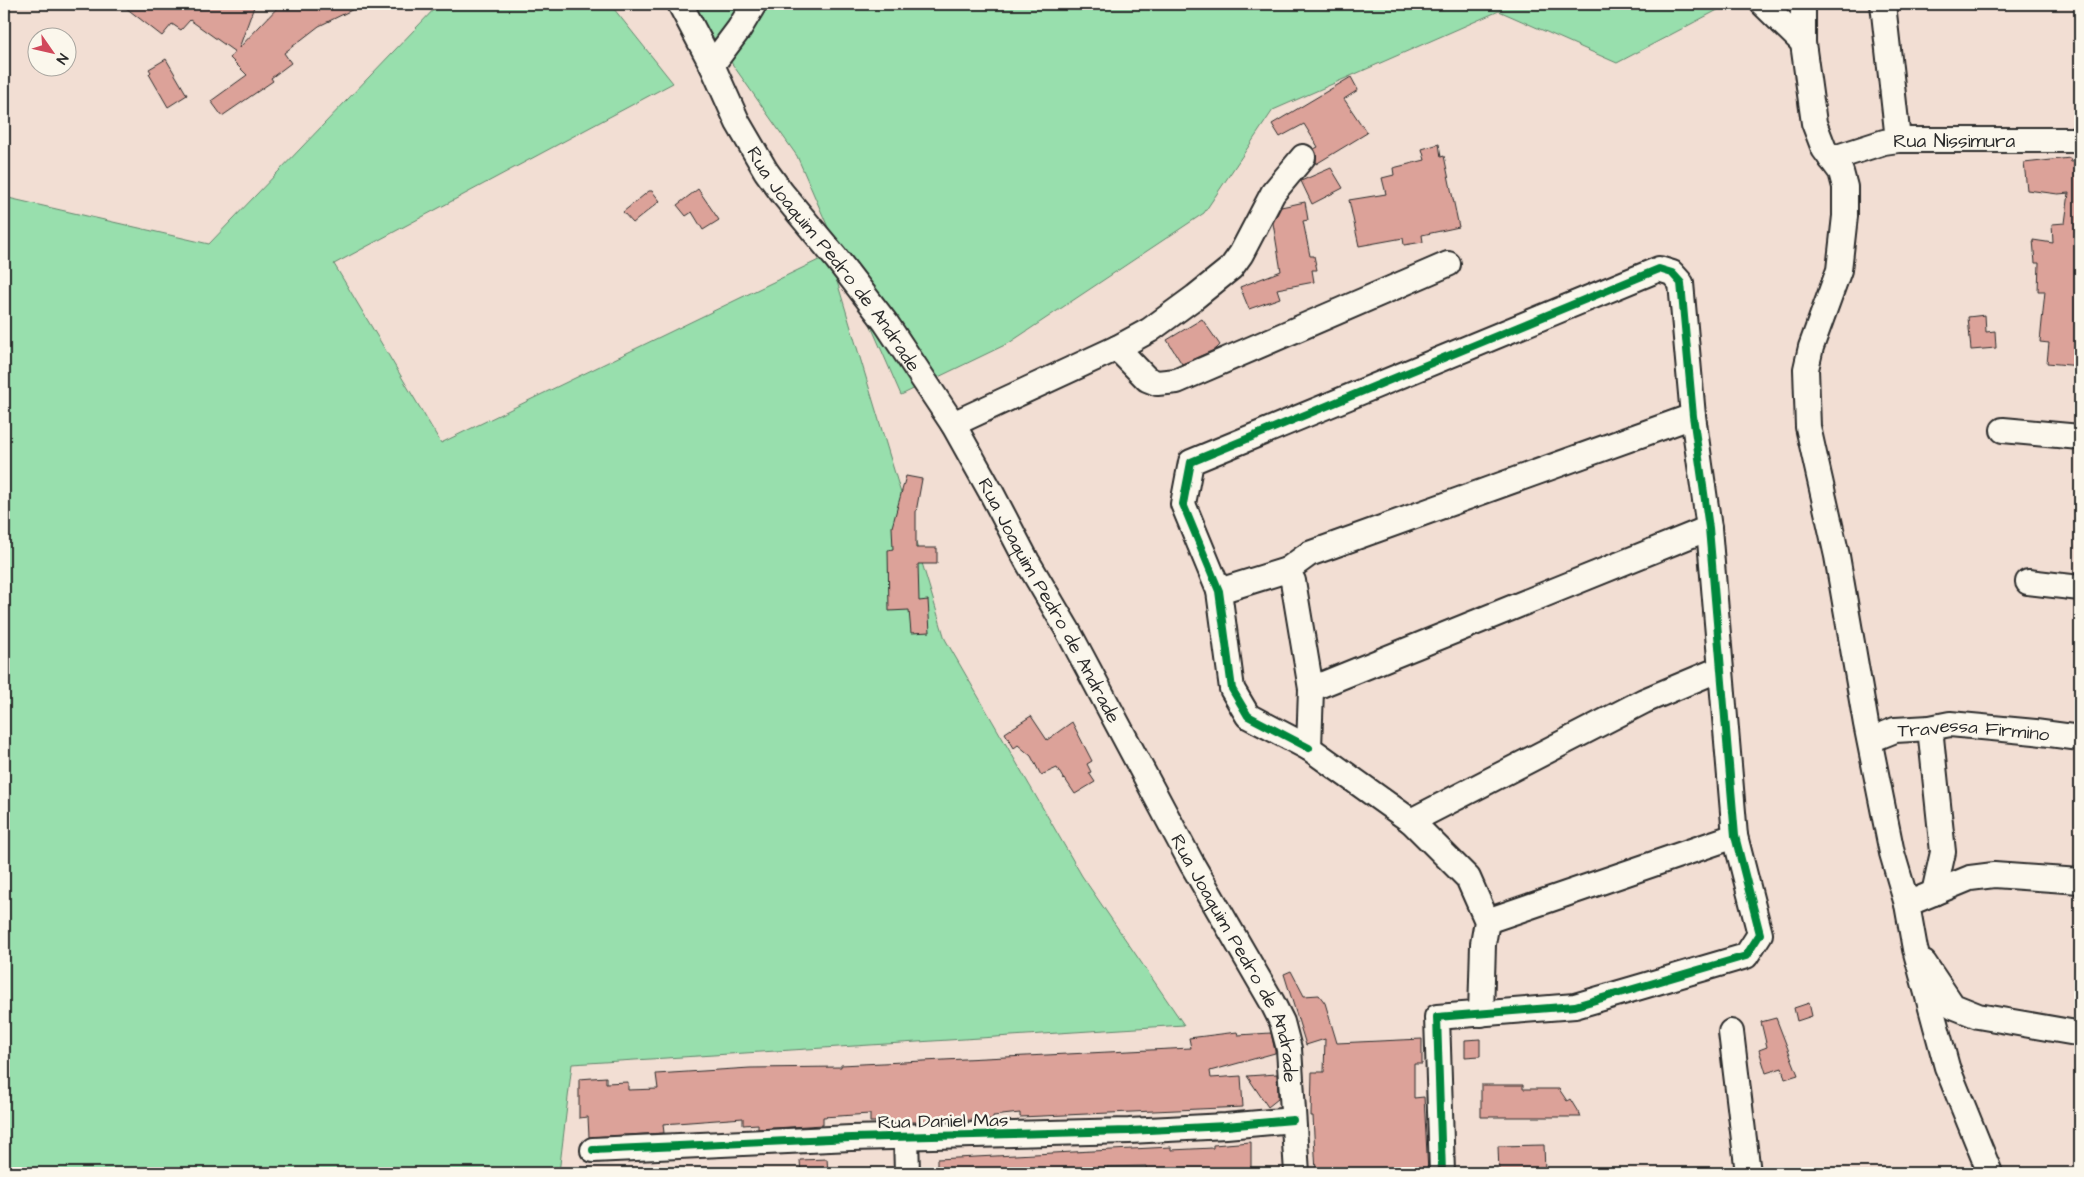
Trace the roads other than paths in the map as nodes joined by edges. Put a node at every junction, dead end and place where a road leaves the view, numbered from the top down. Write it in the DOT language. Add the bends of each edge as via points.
graph roads {
  1 [pos="680,4"];
  2 [pos="754,4"];
  3 [pos="1763,4"];
  4 [pos="1803,4"];
  5 [pos="1883,4"];
  6 [pos="1803,43"];
  7 [pos="712,66"];
  8 [pos="1898,140"];
  9 [pos="2080,140"];
  10 [pos="1303,157"];
  11 [pos="1831,159"];
  12 [pos="1448,264"];
  13 [pos="1117,348"];
  14 [pos="1693,416"];
  15 [pos="953,424"];
  16 [pos="2003,430"];
  17 [pos="2080,437"];
  18 [pos="1709,528"];
  19 [pos="1287,570"];
  20 [pos="2028,582"];
  21 [pos="2080,588"];
  22 [pos="1219,591"];
  23 [pos="1720,669"];
  24 [pos="1311,689"];
  25 [pos="1930,728"];
  26 [pos="2080,738"];
  27 [pos="1870,740"];
  28 [pos="1309,748"];
  29 [pos="1411,821"];
  30 [pos="1735,836"];
  31 [pos="2080,881"];
  32 [pos="1934,893"];
  33 [pos="1907,904"];
  34 [pos="1487,921"];
  35 [pos="1915,949"];
  36 [pos="1481,1014"];
  37 [pos="1731,1032"];
  38 [pos="2076,1033"];
  39 [pos="1293,1120"];
  40 [pos="906,1136"];
  41 [pos="593,1150"];
  42 [pos="907,1173"];
  43 [pos="1296,1173"];
  44 [pos="1442,1173"];
  45 [pos="1748,1173"];
  46 [pos="1990,1173"];
  1 -- 7 [label="street, Rua Joaquim Pedro de Andrade"];
  2 -- 7 [label="street"];
  3 -- 6 [label="street"];
  4 -- 6 [label="street"];
  5 -- 8 [label="street"];
  6 -- 11 [label="street" via="1814,123"];
  7 -- 15 [label="street, Rua Joaquim Pedro de Andrade" via="738,123 766,171 886,323"];
  8 -- 9 [label="street, Rua Nissimura"];
  8 -- 11 [label="street, Rua Nissimura"];
  10 -- 13 [label="street" via="1273,193 1231,268 1150,330"];
  11 -- 27 [label="street" via="1845,187 1845,216 1839,270 1806,369 1808,426 1837,556"];
  12 -- 13 [label="street" via="1178,381 1147,379"];
  13 -- 15 [label="street"];
  14 -- 18 [label="street"];
  14 -- 19 [label="street" via="1309,554"];
  14 -- 22 [label="street" via="1681,282 1672,273 1659,270 1191,462 1183,504"];
  15 -- 39 [label="street, Rua Joaquim Pedro de Andrade" via="1192,864 1279,1016 1289,1049"];
  16 -- 17 [label="street"];
  18 -- 23 [label="street"];
  18 -- 24 [label="street"];
  19 -- 22 [label="street"];
  19 -- 24 [label="street" via="1293,581"];
  20 -- 21 [label="street"];
  22 -- 28 [label="street" via="1232,688 1236,696 1248,716"];
  23 -- 29 [label="street" via="1644,701"];
  23 -- 30 [label="street"];
  24 -- 28 [label="street"];
  25 -- 26 [label="street, Travessa Firmino" via="1950,724"];
  25 -- 27 [label="street, Travessa Firmino" via="1895,730"];
  25 -- 32 [label="street" via="1943,852"];
  27 -- 33 [label="street" via="1892,852"];
  28 -- 29 [label="street"];
  29 -- 34 [label="street" via="1468,878"];
  30 -- 34 [label="street"];
  30 -- 36 [label="street" via="1760,934 1746,956 1575,1006"];
  31 -- 32 [label="street" via="1994,875 1970,878"];
  32 -- 33 [label="street"];
  33 -- 35 [label="street"];
  34 -- 36 [label="street" via="1483,944"];
  35 -- 38 [label="street" via="1953,1006 1978,1016"];
  35 -- 46 [label="street" via="1947,1068"];
  36 -- 44 [label="street" via="1437,1017"];
  37 -- 45 [label="street"];
  39 -- 40 [label="street, Rua Daniel Mas" via="1129,1131"];
  39 -- 43 [label="street, Rua Joaquim Pedro de Andrade"];
  40 -- 41 [label="street, Rua Daniel Mas"];
  40 -- 42 [label="street"];
}
